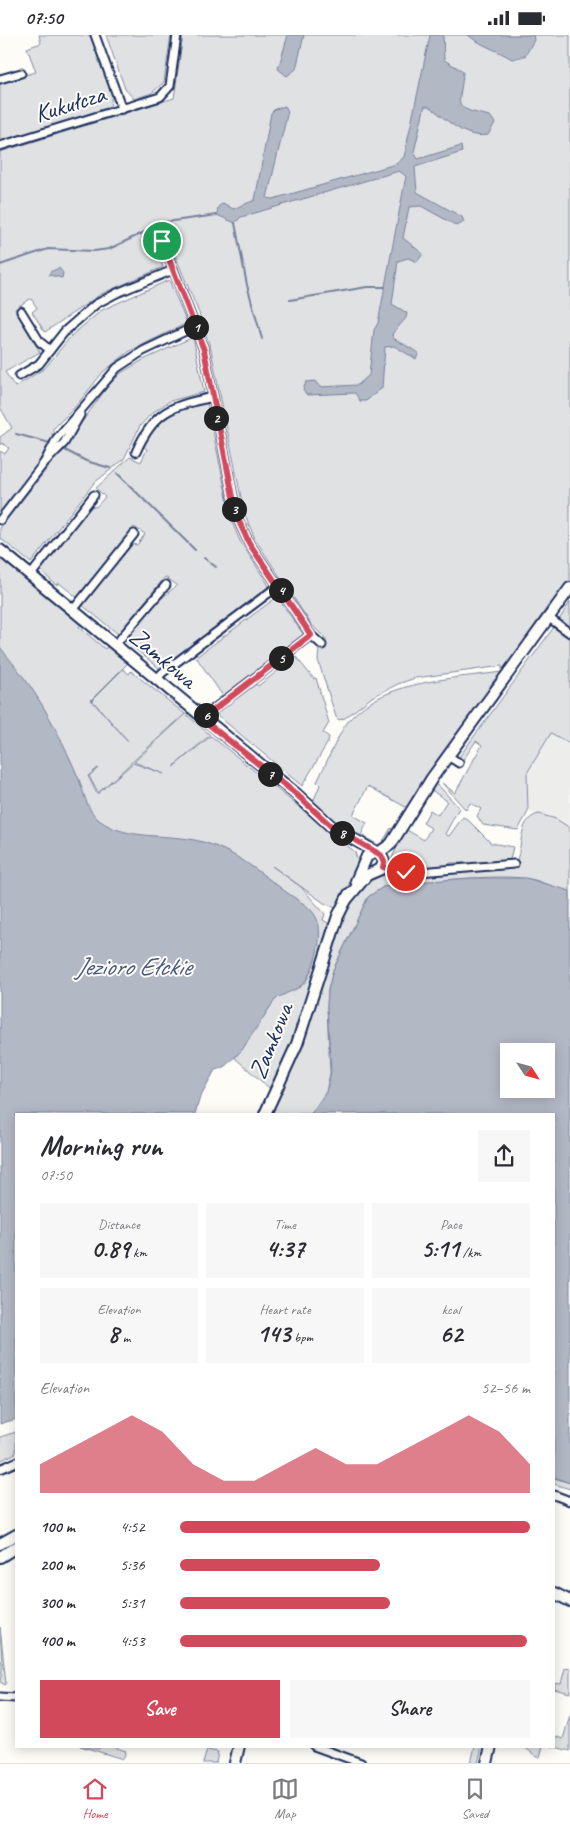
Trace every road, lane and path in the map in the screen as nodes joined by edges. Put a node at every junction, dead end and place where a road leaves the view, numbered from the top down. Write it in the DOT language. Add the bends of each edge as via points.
graph roads {
  1 [pos="96,35"];
  2 [pos="177,35"];
  3 [pos="21,73"];
  4 [pos="0,79"];
  5 [pos="122,109"];
  6 [pos="0,146"];
  7 [pos="162,241"];
  8 [pos="174,270"];
  9 [pos="21,311"];
  10 [pos="196,326"];
  11 [pos="50,350"];
  12 [pos="19,376"];
  13 [pos="213,397"];
  14 [pos="136,452"];
  15 [pos="94,495"];
  16 [pos="0,520"];
  17 [pos="134,534"];
  18 [pos="0,550"];
  19 [pos="30,576"];
  20 [pos="166,585"];
  21 [pos="278,586"];
  22 [pos="570,588"];
  23 [pos="73,610"];
  24 [pos="549,618"];
  25 [pos="570,633"];
  26 [pos="311,635"];
  27 [pos="115,645"];
  28 [pos="322,645"];
  29 [pos="156,680"];
  30 [pos="202,719"];
  31 [pos="448,756"];
  32 [pos="459,763"];
  33 [pos="375,859"];
  34 [pos="514,864"];
  35 [pos="346,900"];
  36 [pos="265,1113"];
  37 [pos="15,1462"];
  38 [pos="0,1469"];
  39 [pos="555,1495"];
  40 [pos="570,1501"];
  41 [pos="15,1536"];
  42 [pos="0,1544"];
  43 [pos="15,1548"];
  44 [pos="0,1557"];
  45 [pos="555,1586"];
  46 [pos="570,1593"];
  47 [pos="555,1594"];
  48 [pos="570,1601"];
  49 [pos="0,1697"];
  50 [pos="15,1698"];
  51 [pos="239,1748"];
  52 [pos="320,1748"];
  53 [pos="490,1748"];
  54 [pos="235,1763"];
  55 [pos="361,1763"];
  56 [pos="486,1763"];
  1 -- 5 [label="street"];
  2 -- 5 [label="street, Kukułcza" via="167,93"];
  3 -- 4 [label="street"];
  5 -- 6 [label="street, Kukułcza"];
  7 -- 8 [label="street"];
  8 -- 10 [label="street"];
  8 -- 11 [label="street" via="96,305 65,331"];
  9 -- 11 [label="street" via="40,342"];
  10 -- 13 [label="street"];
  10 -- 16 [label="street" via="143,351 117,368 81,412 64,443 44,463"];
  11 -- 12 [label="street" via="39,364"];
  13 -- 14 [label="street" via="179,404 162,413 148,429"];
  13 -- 21 [label="street" via="234,508 249,543"];
  15 -- 19 [label="street"];
  17 -- 23 [label="street"];
  18 -- 19 [label="street, Zamkowa"];
  19 -- 23 [label="street, Zamkowa"];
  20 -- 27 [label="street"];
  21 -- 26 [label="street"];
  21 -- 29 [label="street"];
  22 -- 24 [label="street, Zamkowa"];
  23 -- 27 [label="street, Zamkowa"];
  24 -- 25 [label="street"];
  24 -- 31 [label="street, Zamkowa" via="496,685"];
  26 -- 28 [label="street"];
  26 -- 30 [label="street"];
  27 -- 29 [label="street, Zamkowa"];
  29 -- 30 [label="street, Zamkowa"];
  30 -- 33 [label="street, Zamkowa"];
  31 -- 32 [label="street"];
  31 -- 33 [label="street, Zamkowa" via="404,822 394,847"];
  33 -- 34 [label="street" via="420,872"];
  33 -- 35 [label="street, Zamkowa"];
  33 -- 35 [label="street, Zamkowa" via="380,870 363,878"];
  35 -- 36 [label="street, Zamkowa" via="297,1044"];
  37 -- 38 [label="street"];
  39 -- 40 [label="street"];
  41 -- 42 [label="street"];
  43 -- 44 [label="street"];
  45 -- 46 [label="street"];
  47 -- 48 [label="street"];
  49 -- 50 [label="street"];
  51 -- 54 [label="street"];
  52 -- 55 [label="street"];
  53 -- 56 [label="street"];
}
